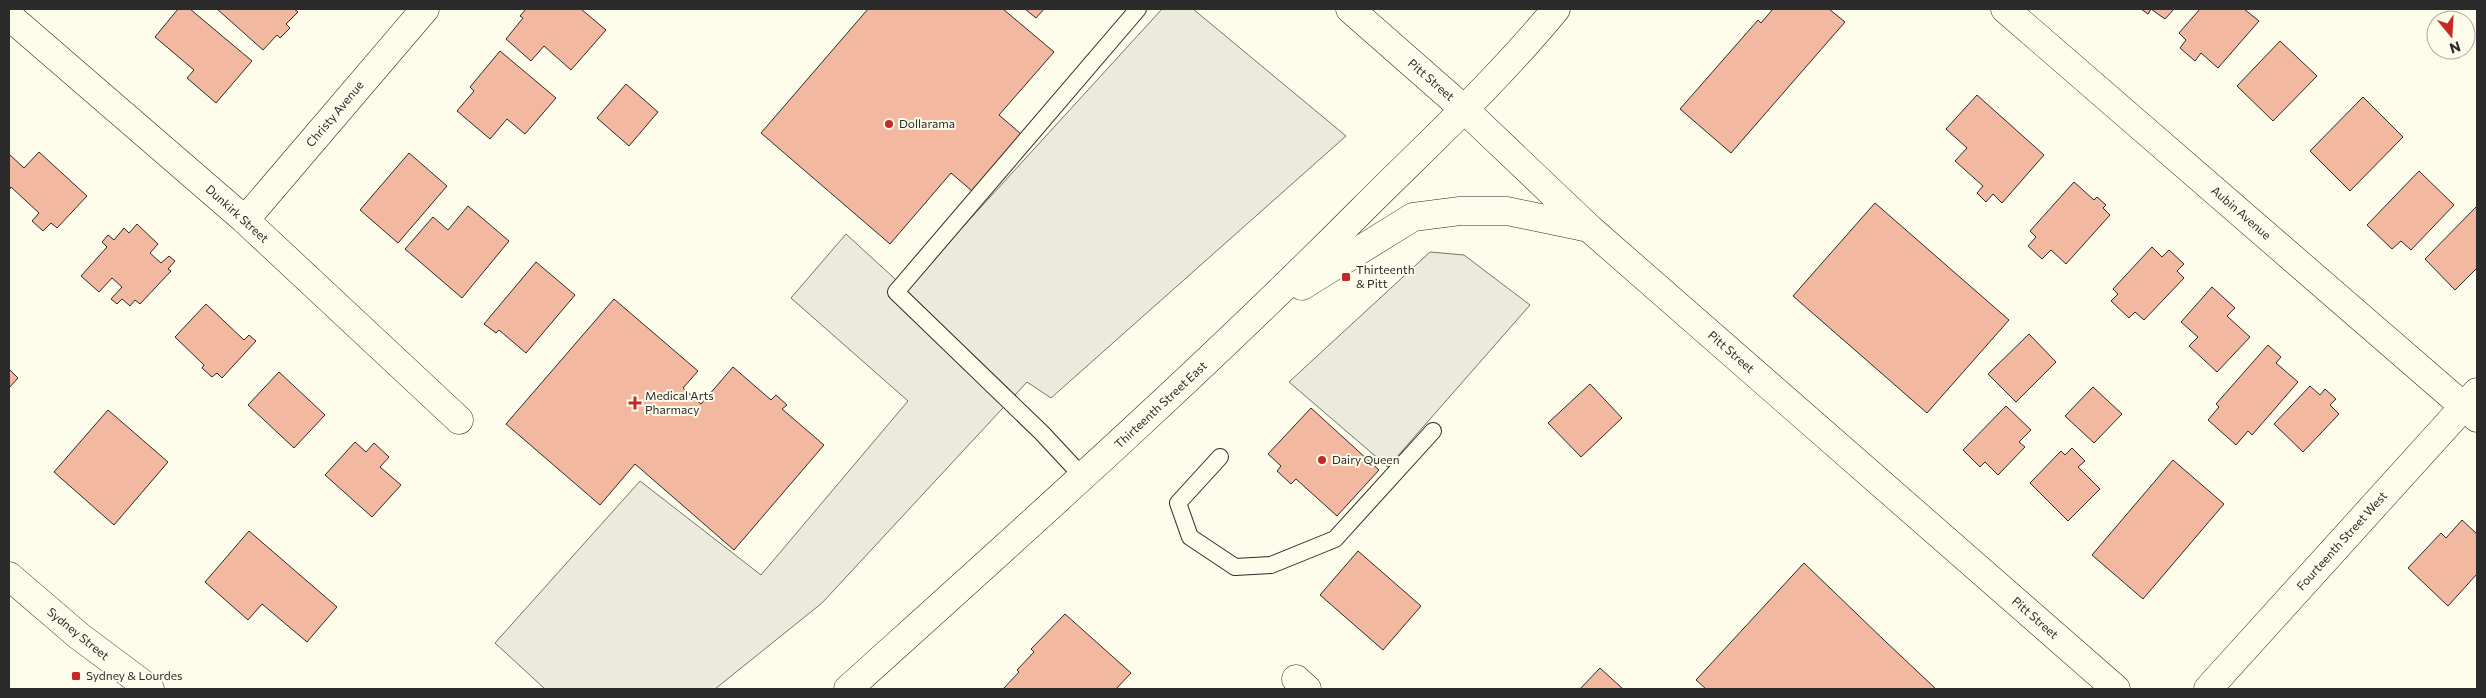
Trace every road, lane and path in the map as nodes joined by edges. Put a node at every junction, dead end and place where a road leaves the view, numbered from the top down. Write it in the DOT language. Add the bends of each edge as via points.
graph roads {
  1 [pos="425,9"];
  2 [pos="1138,9"];
  3 [pos="1350,9"];
  4 [pos="1556,9"];
  5 [pos="2005,9"];
  6 [pos="9,16"];
  7 [pos="1465,110"];
  8 [pos="245,220"];
  9 [pos="1589,228"];
  10 [pos="1261,312"];
  11 [pos="2473,405"];
  12 [pos="459,420"];
  13 [pos="1433,431"];
  14 [pos="1220,456"];
  15 [pos="1083,477"];
  16 [pos="9,576"];
  17 [pos="150,689"];
  18 [pos="848,689"];
  19 [pos="2116,689"];
  20 [pos="2208,689"];
  1 -- 8 [label="street, Christy Avenue"];
  2 -- 15 [label="lane" via="896,292"];
  3 -- 7 [label="street, Pitt Street"];
  4 -- 7 [label="street, Thirteenth Street East"];
  5 -- 11 [label="street, Aubin Avenue"];
  6 -- 8 [label="street, Dunkirk Street"];
  7 -- 9 [label="street, Pitt Street"];
  7 -- 10 [label="street, Thirteenth Street East"];
  8 -- 12 [label="street, Dunkirk Street"];
  9 -- 10 [label="street" via="1506,211 1460,210 1413,217"];
  9 -- 19 [label="street, Pitt Street"];
  10 -- 15 [label="street, Thirteenth Street East"];
  11 -- 20 [label="street, Fourteenth Street West"];
  13 -- 14 [label="lane" via="1334,539 1271,565 1235,567 1190,537 1178,503"];
  15 -- 18 [label="street, Thirteenth Street East"];
  16 -- 17 [label="street, Sydney Street" via="79,636"];
}
